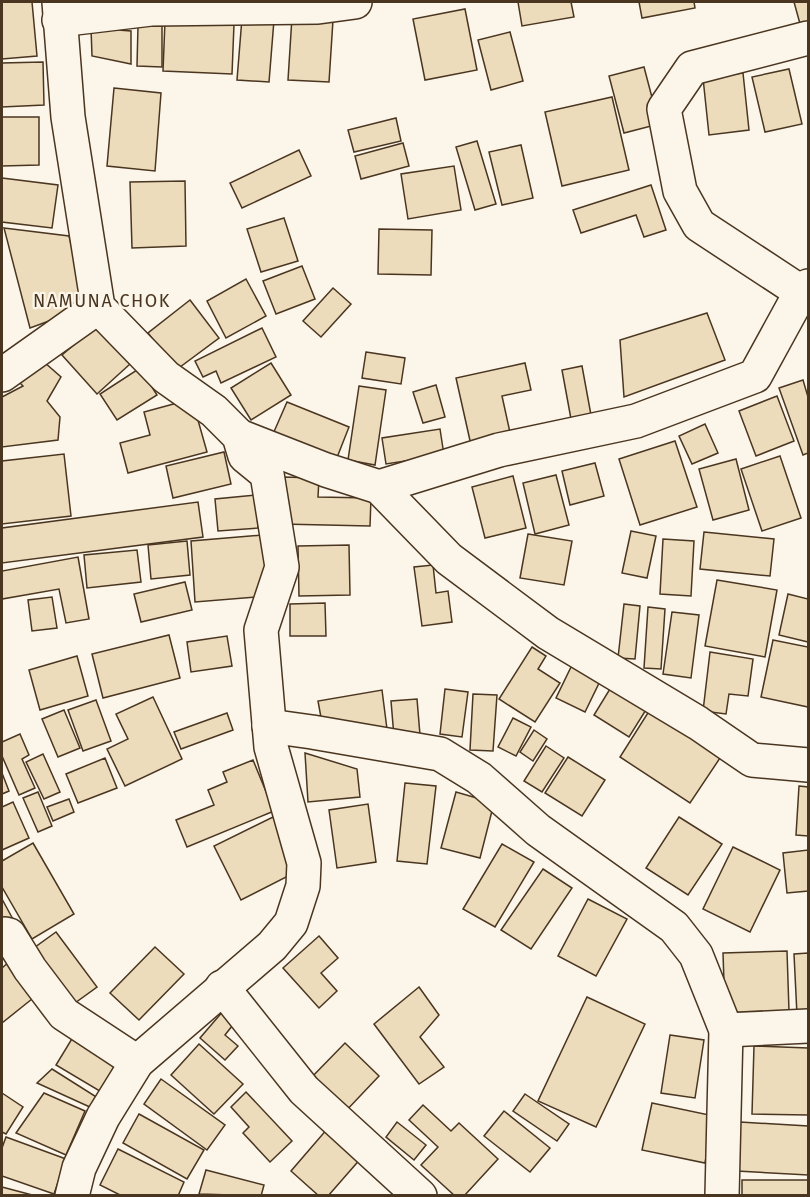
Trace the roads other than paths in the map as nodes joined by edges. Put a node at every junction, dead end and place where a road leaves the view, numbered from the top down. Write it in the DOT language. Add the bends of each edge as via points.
graph roads {
  1 [pos="355,2"];
  2 [pos="59,11"];
  3 [pos="808,38"];
  4 [pos="805,289"];
  5 [pos="98,307"];
  6 [pos="2,375"];
  7 [pos="239,436"];
  8 [pos="379,487"];
  9 [pos="269,726"];
  10 [pos="808,765"];
  11 [pos="5,934"];
  12 [pos="222,987"];
  13 [pos="808,1026"];
  14 [pos="726,1030"];
  15 [pos="137,1062"];
  16 [pos="72,1196"];
  17 [pos="420,1196"];
  18 [pos="722,1196"];
  1 -- 2 [label="street" via="318,7"];
  2 -- 5 [label="street" via="68,117"];
  3 -- 4 [label="street" via="692,68 663,109 680,191 699,225"];
  4 -- 8 [label="street" via="755,376 636,421 499,450"];
  5 -- 6 [label="street"];
  5 -- 7 [label="street" via="166,377 214,411"];
  7 -- 8 [label="street"];
  7 -- 9 [label="street" via="245,456 267,474 282,567 261,630"];
  8 -- 10 [label="street" via="449,559 548,633 752,760"];
  9 -- 12 [label="street" via="271,747 304,863 303,886 291,923 272,946"];
  9 -- 14 [label="street" via="440,754 479,778 538,830 674,927 696,955"];
  11 -- 15 [label="street" via="64,1014"];
  12 -- 15 [label="street"];
  12 -- 17 [label="street" via="304,1090"];
  13 -- 14 [label="street"];
  14 -- 18 [label="street"];
  15 -- 16 [label="street" via="103,1117 79,1168"];
}
